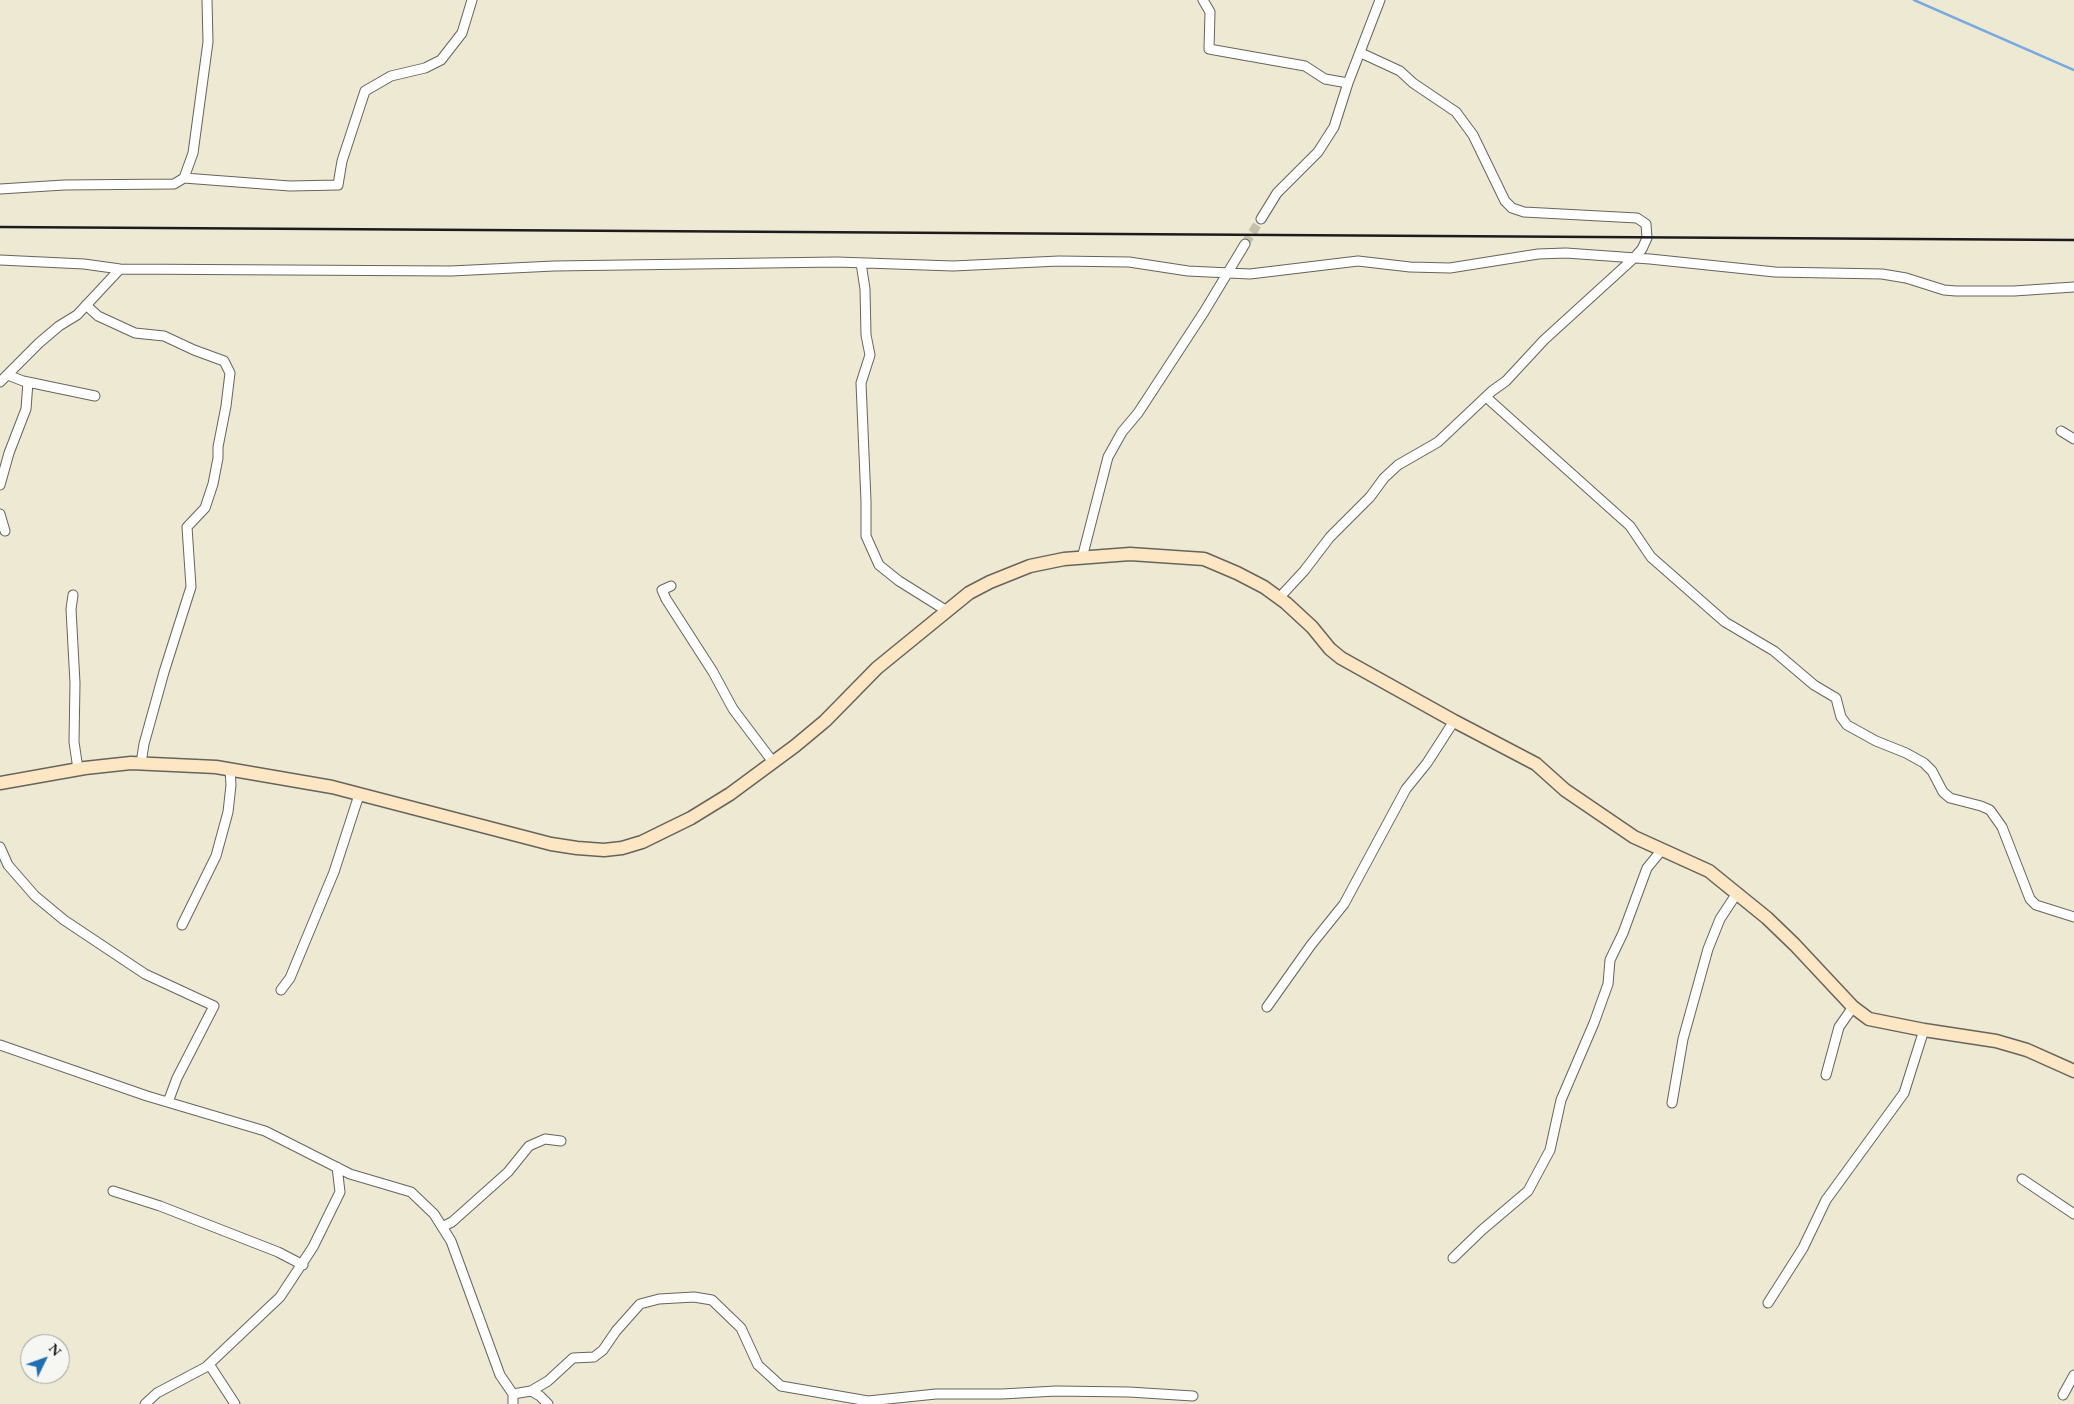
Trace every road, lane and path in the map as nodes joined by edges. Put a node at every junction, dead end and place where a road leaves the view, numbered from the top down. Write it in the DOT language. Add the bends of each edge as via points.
graph roads {
  1 [pos="207,0"];
  2 [pos="472,0"];
  3 [pos="1203,0"];
  4 [pos="1380,0"];
  5 [pos="1361,53"];
  6 [pos="1348,83"];
  7 [pos="184,178"];
  8 [pos="0,189"];
  9 [pos="1261,219"];
  10 [pos="1245,244"];
  11 [pos="1634,258"];
  12 [pos="0,260"];
  13 [pos="861,263"];
  14 [pos="120,269"];
  15 [pos="1227,274"];
  16 [pos="2074,287"];
  17 [pos="86,305"];
  18 [pos="8,375"];
  19 [pos="0,382"];
  20 [pos="28,382"];
  21 [pos="94,396"];
  22 [pos="1486,397"];
  23 [pos="2061,431"];
  24 [pos="2074,439"];
  25 [pos="0,485"];
  26 [pos="0,514"];
  27 [pos="5,531"];
  28 [pos="1082,558"];
  29 [pos="671,586"];
  30 [pos="73,595"];
  31 [pos="1279,598"];
  32 [pos="947,611"];
  33 [pos="1454,721"];
  34 [pos="773,762"];
  35 [pos="141,763"];
  36 [pos="78,769"];
  37 [pos="230,769"];
  38 [pos="0,783"];
  39 [pos="359,795"];
  40 [pos="0,847"];
  41 [pos="1661,851"];
  42 [pos="1736,893"];
  43 [pos="2074,917"];
  44 [pos="182,925"];
  45 [pos="281,990"];
  46 [pos="1267,1006"];
  47 [pos="1853,1006"];
  48 [pos="1924,1030"];
  49 [pos="0,1045"];
  50 [pos="2074,1071"];
  51 [pos="1826,1075"];
  52 [pos="168,1102"];
  53 [pos="1672,1103"];
  54 [pos="561,1141"];
  55 [pos="337,1167"];
  56 [pos="2022,1179"];
  57 [pos="113,1191"];
  58 [pos="2074,1214"];
  59 [pos="442,1227"];
  60 [pos="1453,1258"];
  61 [pos="303,1264"];
  62 [pos="1768,1303"];
  63 [pos="209,1364"];
  64 [pos="2074,1375"];
  65 [pos="531,1391"];
  66 [pos="513,1394"];
  67 [pos="2063,1395"];
  68 [pos="1193,1396"];
  69 [pos="145,1404"];
  70 [pos="235,1404"];
  71 [pos="513,1404"];
  72 [pos="548,1404"];
  1 -- 7 [label="street" via="208,42 194,153"];
  2 -- 7 [label="street" via="462,34 441,60 425,68 391,76 365,92 342,161 338,185 290,186"];
  3 -- 6 [label="street" via="1210,12 1209,49 1305,66 1325,78"];
  4 -- 5 [label="street"];
  5 -- 6 [label="street"];
  5 -- 11 [label="street" via="1400,71 1456,112 1473,135 1504,201 1512,208 1524,212 1632,217 1644,221 1646,242"];
  6 -- 9 [label="street" via="1334,127 1318,152 1278,193"];
  7 -- 8 [label="street" via="174,184"];
  10 -- 15 [label="street"];
  11 -- 15 [label="street" via="1538,254 1450,268 1358,262"];
  11 -- 16 [label="street" via="1775,272 1882,274 1956,291"];
  11 -- 22 [label="street"];
  12 -- 14 [label="street"];
  13 -- 14 [label="street" via="554,266 451,272"];
  13 -- 15 [label="street" via="953,266 1059,261 1129,262"];
  13 -- 32 [label="street" via="870,355 861,383 866,536 879,565"];
  14 -- 17 [label="street"];
  15 -- 28 [label="street" via="1108,457"];
  17 -- 18 [label="street" via="39,343"];
  17 -- 35 [label="street" via="98,316 135,333 164,336 224,361 230,373 213,484 205,508 187,526 191,587 164,672"];
  18 -- 19 [label="street"];
  18 -- 20 [label="street"];
  20 -- 21 [label="street"];
  20 -- 25 [label="street" via="26,408"];
  22 -- 31 [label="street" via="1438,442 1398,465 1384,478"];
  22 -- 43 [label="street" via="1630,526 1651,557 1726,622 1774,651 1814,685 1836,698 1841,717 1847,725 1924,763 1950,798 1990,810 2002,827 2030,899 2036,905"];
  23 -- 24 [label="street"];
  26 -- 27 [label="street"];
  28 -- 31 [label="street" via="1130,554 1204,560 1237,573"];
  28 -- 32 [label="street" via="1008,573 969,593"];
  29 -- 34 [label="street" via="662,590 666,599 733,708"];
  30 -- 36 [label="street" via="74,742"];
  31 -- 33 [label="street" via="1341,658"];
  32 -- 34 [label="street" via="877,668 825,721"];
  33 -- 41 [label="street" via="1536,764 1566,790 1634,838"];
  33 -- 46 [label="street" via="1406,789 1344,904"];
  34 -- 39 [label="street" via="691,818 642,842 604,850 551,844"];
  35 -- 36 [label="street"];
  35 -- 37 [label="street"];
  36 -- 38 [label="street"];
  37 -- 39 [label="street" via="332,787"];
  37 -- 44 [label="street" via="228,812 216,856"];
  39 -- 45 [label="street" via="334,872 290,978"];
  40 -- 52 [label="street" via="8,865 35,896 64,920 145,974 214,1006"];
  41 -- 42 [label="street" via="1709,871"];
  41 -- 60 [label="street" via="1647,868 1610,960 1608,984 1561,1100 1550,1150 1528,1191"];
  42 -- 47 [label="street" via="1796,945"];
  42 -- 53 [label="street" via="1720,919 1708,949 1683,1039"];
  47 -- 48 [label="street" via="1869,1019"];
  47 -- 51 [label="street" via="1839,1028"];
  48 -- 50 [label="street" via="1996,1041 2027,1050"];
  48 -- 62 [label="street" via="1904,1093 1826,1200 1803,1248"];
  49 -- 52 [label="street"];
  52 -- 55 [label="street" via="265,1130"];
  54 -- 59 [label="street" via="544,1139 529,1146 508,1172 452,1222"];
  55 -- 59 [label="street" via="411,1192 434,1214"];
  55 -- 61 [label="street" via="340,1192"];
  56 -- 58 [label="street"];
  57 -- 61 [label="street" via="160,1206"];
  59 -- 66 [label="street" via="451,1241 500,1374"];
  61 -- 63 [label="street" via="280,1297"];
  63 -- 69 [label="street" via="157,1393"];
  63 -- 70 [label="street"];
  64 -- 67 [label="street"];
  65 -- 66 [label="street"];
  65 -- 68 [label="street" via="548,1381 573,1358 594,1356 604,1350 616,1330 640,1304 658,1299 694,1297 712,1300 741,1328 758,1365 781,1386 868,1401 936,1394 1056,1391"];
  65 -- 72 [label="street"];
  66 -- 71 [label="street"];
}
